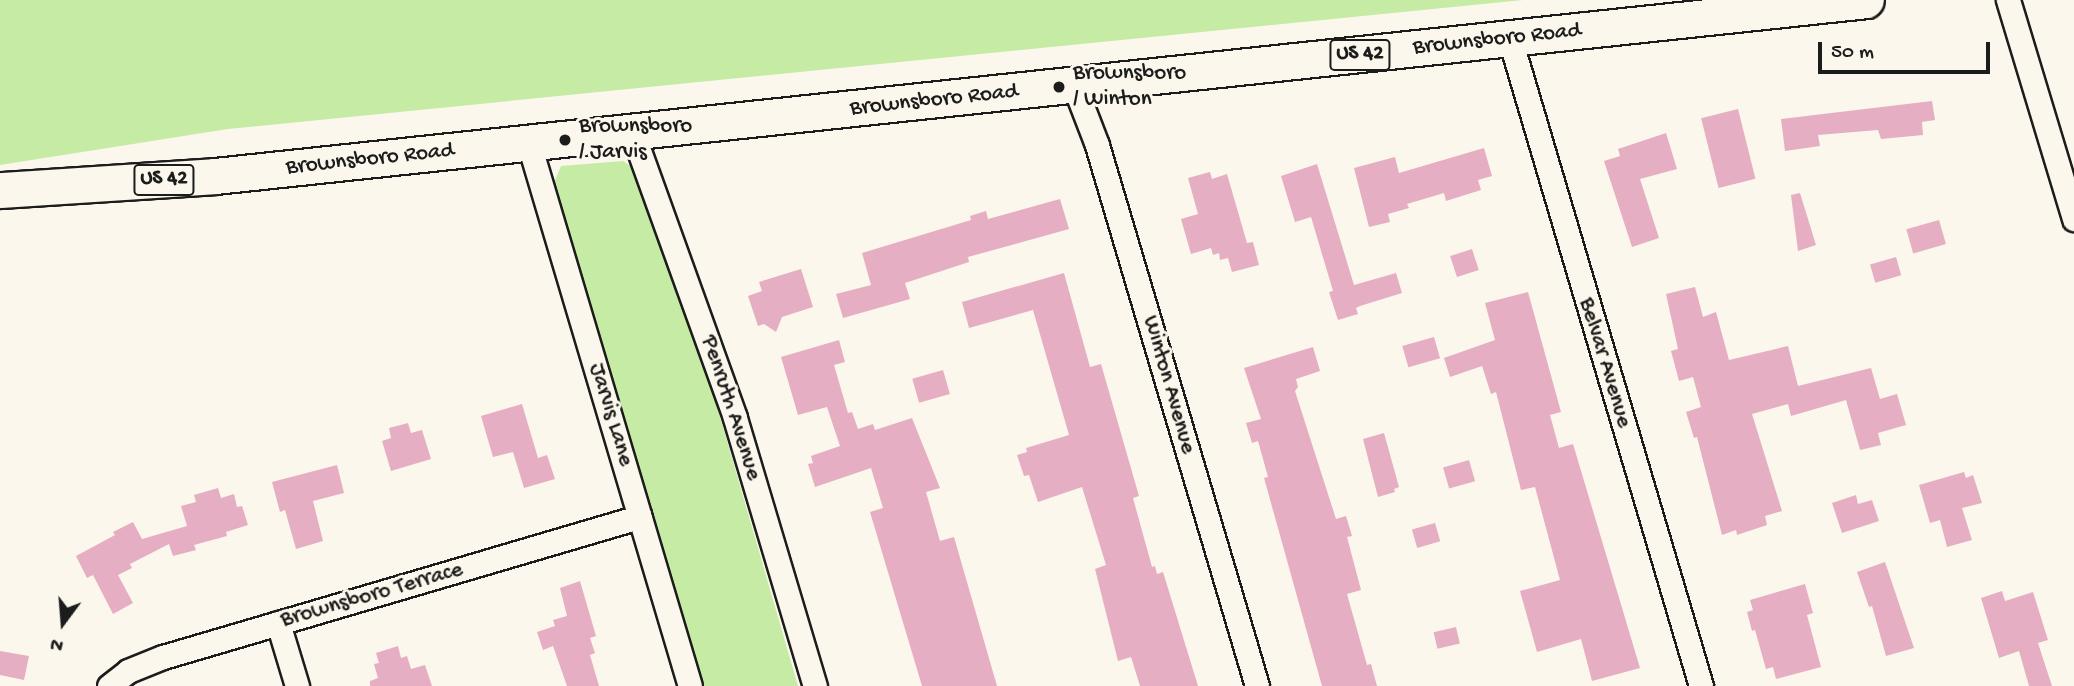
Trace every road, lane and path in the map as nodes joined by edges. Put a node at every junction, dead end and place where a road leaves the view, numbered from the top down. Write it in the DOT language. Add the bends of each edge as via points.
graph roads {
  1 [pos="1866,0"];
  2 [pos="2008,0"];
  3 [pos="1510,39"];
  4 [pos="1074,85"];
  5 [pos="633,134"];
  6 [pos="529,144"];
  7 [pos="0,190"];
  8 [pos="2074,219"];
  9 [pos="640,516"];
  10 [pos="278,623"];
  11 [pos="109,686"];
  12 [pos="297,686"];
  13 [pos="690,686"];
  14 [pos="815,686"];
  15 [pos="1257,686"];
  16 [pos="1701,686"];
  1 -- 3 [label="main road, Brownsboro Road / US 42"];
  2 -- 8 [label="street"];
  3 -- 4 [label="main road, Brownsboro Road / US 42"];
  3 -- 16 [label="street, Belvar Avenue"];
  4 -- 5 [label="main road, Brownsboro Road / US 42"];
  4 -- 15 [label="street, Winton Avenue" via="1097,145"];
  5 -- 6 [label="main road, Brownsboro Road / US 42"];
  5 -- 14 [label="street, Penruth Avenue" via="735,418"];
  6 -- 7 [label="main road, Brownsboro Road / US 42" via="215,176"];
  6 -- 9 [label="street, Jarvis Lane"];
  9 -- 10 [label="street, Brownsboro Terrace"];
  9 -- 13 [label="street, Jarvis Lane"];
  10 -- 11 [label="street, Brownsboro Terrace" via="163,657 128,671"];
  10 -- 12 [label="street"];
}
